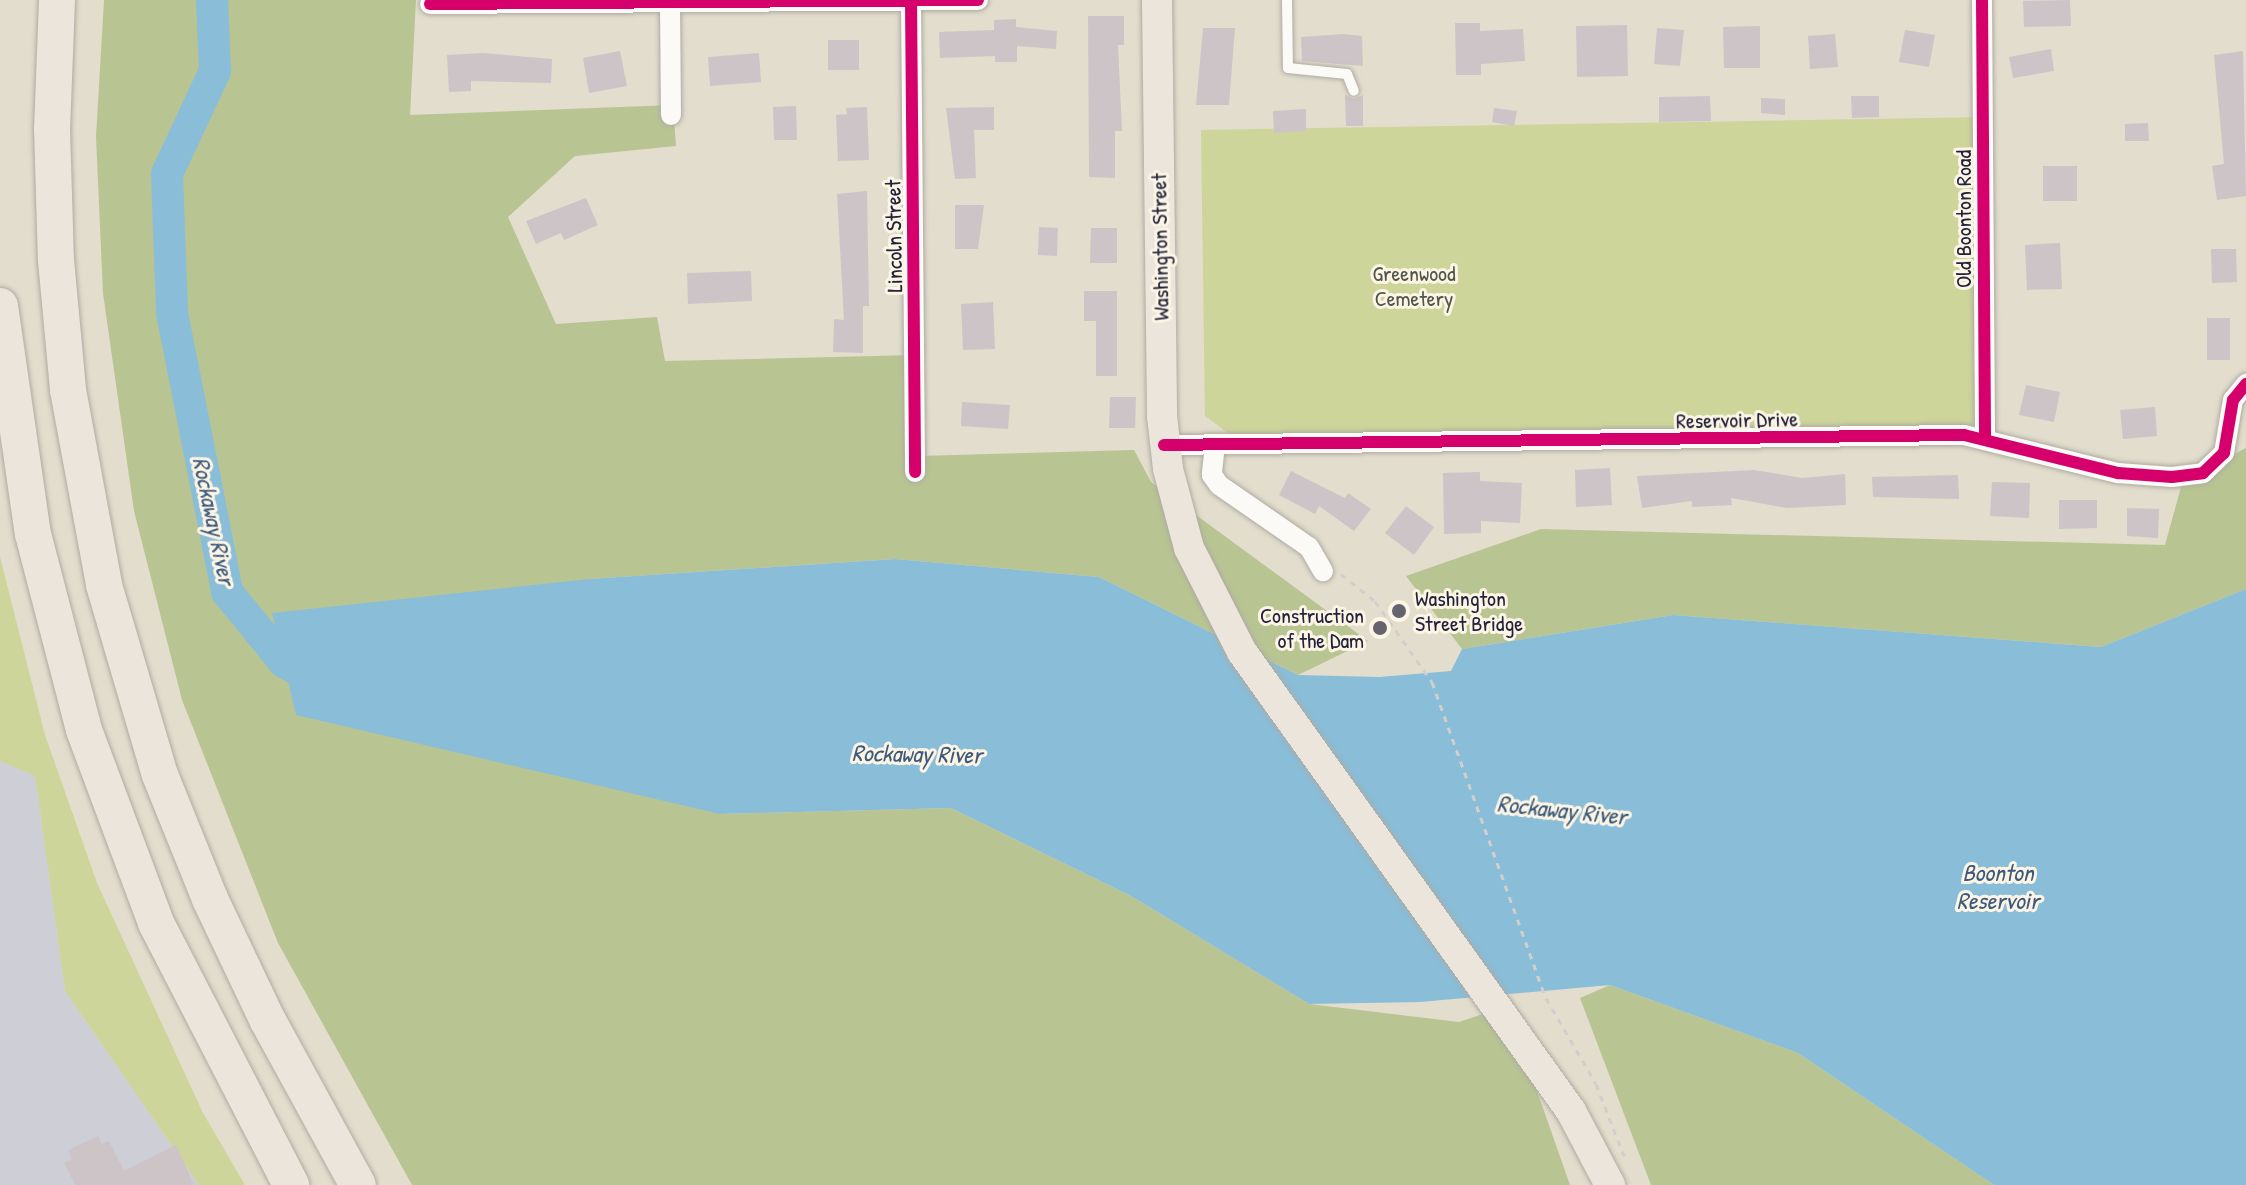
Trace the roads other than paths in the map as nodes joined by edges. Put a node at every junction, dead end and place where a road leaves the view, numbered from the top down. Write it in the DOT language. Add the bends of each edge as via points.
graph roads {
  1 [pos="57,0"];
  2 [pos="978,0"];
  3 [pos="1157,0"];
  4 [pos="1287,0"];
  5 [pos="1982,0"];
  6 [pos="911,1"];
  7 [pos="665,2"];
  8 [pos="430,4"];
  9 [pos="1354,91"];
  10 [pos="671,115"];
  11 [pos="0,306"];
  12 [pos="2246,384"];
  13 [pos="1985,438"];
  14 [pos="1215,444"];
  15 [pos="1164,445"];
  16 [pos="915,472"];
  17 [pos="1323,571"];
  18 [pos="1618,1174"];
  19 [pos="291,1185"];
  20 [pos="358,1185"];
  1 -- 20 [label="highway" via="52,128 56,260 68,390 104,585 140,714 184,837 267,1019"];
  2 -- 6 [label="street"];
  3 -- 15 [label="main road, Washington Street"];
  4 -- 9 [label="lane" via="1288,68 1347,74"];
  5 -- 13 [label="street, Old Boonton Road"];
  6 -- 7 [label="street"];
  6 -- 16 [label="street, Lincoln Street"];
  7 -- 8 [label="street"];
  7 -- 10 [label="street"];
  11 -- 19 [label="highway" via="33,534 84,730 156,923"];
  12 -- 13 [label="street, Reservoir Drive" via="2233,400 2224,453 2203,473 2118,473"];
  13 -- 14 [label="street, Reservoir Drive"];
  14 -- 15 [label="street, Reservoir Drive"];
  14 -- 17 [label="street" via="1212,475 1219,485 1309,547"];
  15 -- 18 [label="main road, Washington Street" via="1173,493 1201,574 1242,652"];
}
